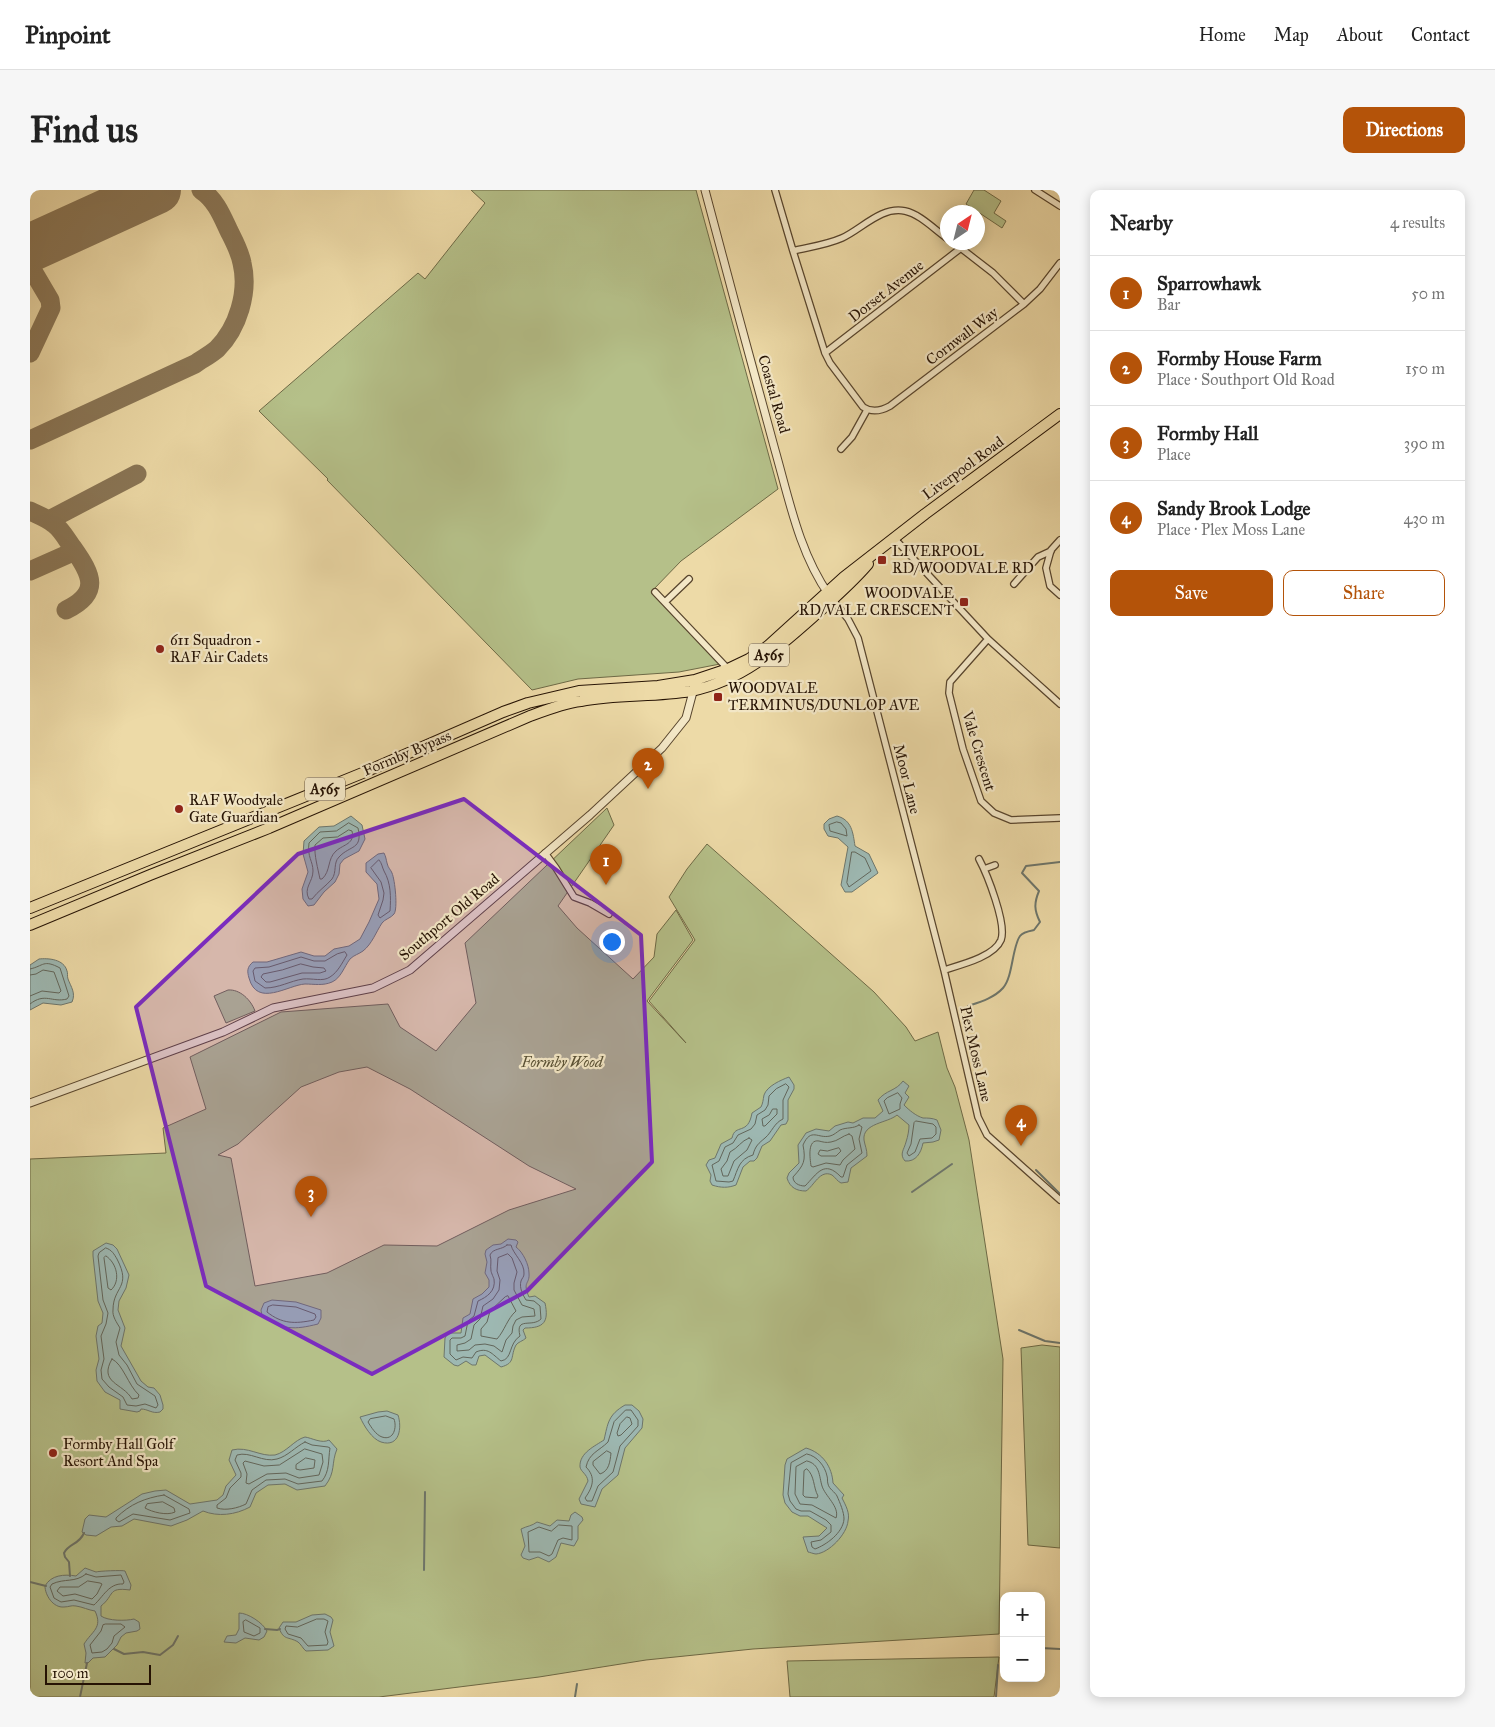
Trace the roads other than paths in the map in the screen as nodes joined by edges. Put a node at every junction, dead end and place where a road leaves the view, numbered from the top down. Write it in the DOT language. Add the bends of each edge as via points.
graph roads {
  1 [pos="704,190"];
  2 [pos="775,190"];
  3 [pos="1035,190"];
  4 [pos="1060,206"];
  5 [pos="940,233"];
  6 [pos="958,250"];
  7 [pos="964,250"];
  8 [pos="792,251"];
  9 [pos="1060,263"];
  10 [pos="1024,304"];
  11 [pos="826,353"];
  12 [pos="867,410"];
  13 [pos="1060,414"];
  14 [pos="841,449"];
  15 [pos="894,538"];
  16 [pos="1060,540"];
  17 [pos="1051,552"];
  18 [pos="689,579"];
  19 [pos="1014,584"];
  20 [pos="655,592"];
  21 [pos="1060,595"];
  22 [pos="830,596"];
  23 [pos="665,602"];
  24 [pos="988,639"];
  25 [pos="728,669"];
  26 [pos="694,685"];
  27 [pos="1060,704"];
  28 [pos="297,816"];
  29 [pos="1060,818"];
  30 [pos="222,830"];
  31 [pos="545,853"];
  32 [pos="979,859"];
  33 [pos="995,865"];
  34 [pos="984,869"];
  35 [pos="30,908"];
  36 [pos="609,914"];
  37 [pos="30,925"];
  38 [pos="944,970"];
  39 [pos="30,1103"];
  40 [pos="1060,1200"];
  1 -- 22 [label="street, Coastal Road" via="798,530 811,564"];
  2 -- 8 [label="street"];
  3 -- 4 [label="street"];
  5 -- 8 [label="street" via="915,215 897,210 878,216 840,238"];
  6 -- 11 [label="street, Dorset Avenue"];
  7 -- 10 [label="street"];
  8 -- 11 [label="street"];
  9 -- 10 [label="street, Cornwall Way"];
  10 -- 12 [label="street, Cornwall Way" via="890,406"];
  11 -- 12 [label="street"];
  12 -- 14 [label="street"];
  13 -- 15 [label="highway, Liverpool Road / A565"];
  15 -- 22 [label="highway, Liverpool Road / A565" via="854,581"];
  15 -- 24 [label="street"];
  16 -- 17 [label="street"];
  17 -- 19 [label="street" via="1038,557"];
  17 -- 21 [label="street" via="1046,568 1050,586"];
  18 -- 23 [label="street"];
  20 -- 23 [label="street"];
  22 -- 25 [label="highway, Liverpool Road / A565" via="768,646"];
  22 -- 26 [label="highway, Liverpool Road / A565" via="773,653 738,675"];
  22 -- 38 [label="street, Moor Lane" via="858,638"];
  23 -- 25 [label="street"];
  24 -- 27 [label="street"];
  24 -- 29 [label="street, Vale Crescent" via="950,682 949,693 981,801 994,813 1011,820"];
  25 -- 26 [label="highway, Liverpool Road / A565"];
  26 -- 28 [label="highway, Formby Bypass / A565" via="661,695 580,701 552,708"];
  26 -- 30 [label="highway, Formby Bypass / A565" via="579,691 528,703"];
  26 -- 31 [label="street, Southport Old Road" via="686,718 662,748"];
  28 -- 30 [label="highway" via="268,821 229,836"];
  28 -- 37 [label="highway, Formby Bypass / A565"];
  30 -- 35 [label="highway, Formby Bypass / A565"];
  31 -- 36 [label="street" via="574,897"];
  31 -- 39 [label="street, Southport Old Road" via="410,970 373,988 274,1008 222,1032"];
  32 -- 34 [label="street"];
  33 -- 34 [label="street"];
  34 -- 38 [label="street" via="1000,918 1001,941 976,960"];
  38 -- 40 [label="street, Plex Moss Lane" via="978,1117 987,1135"];
}
